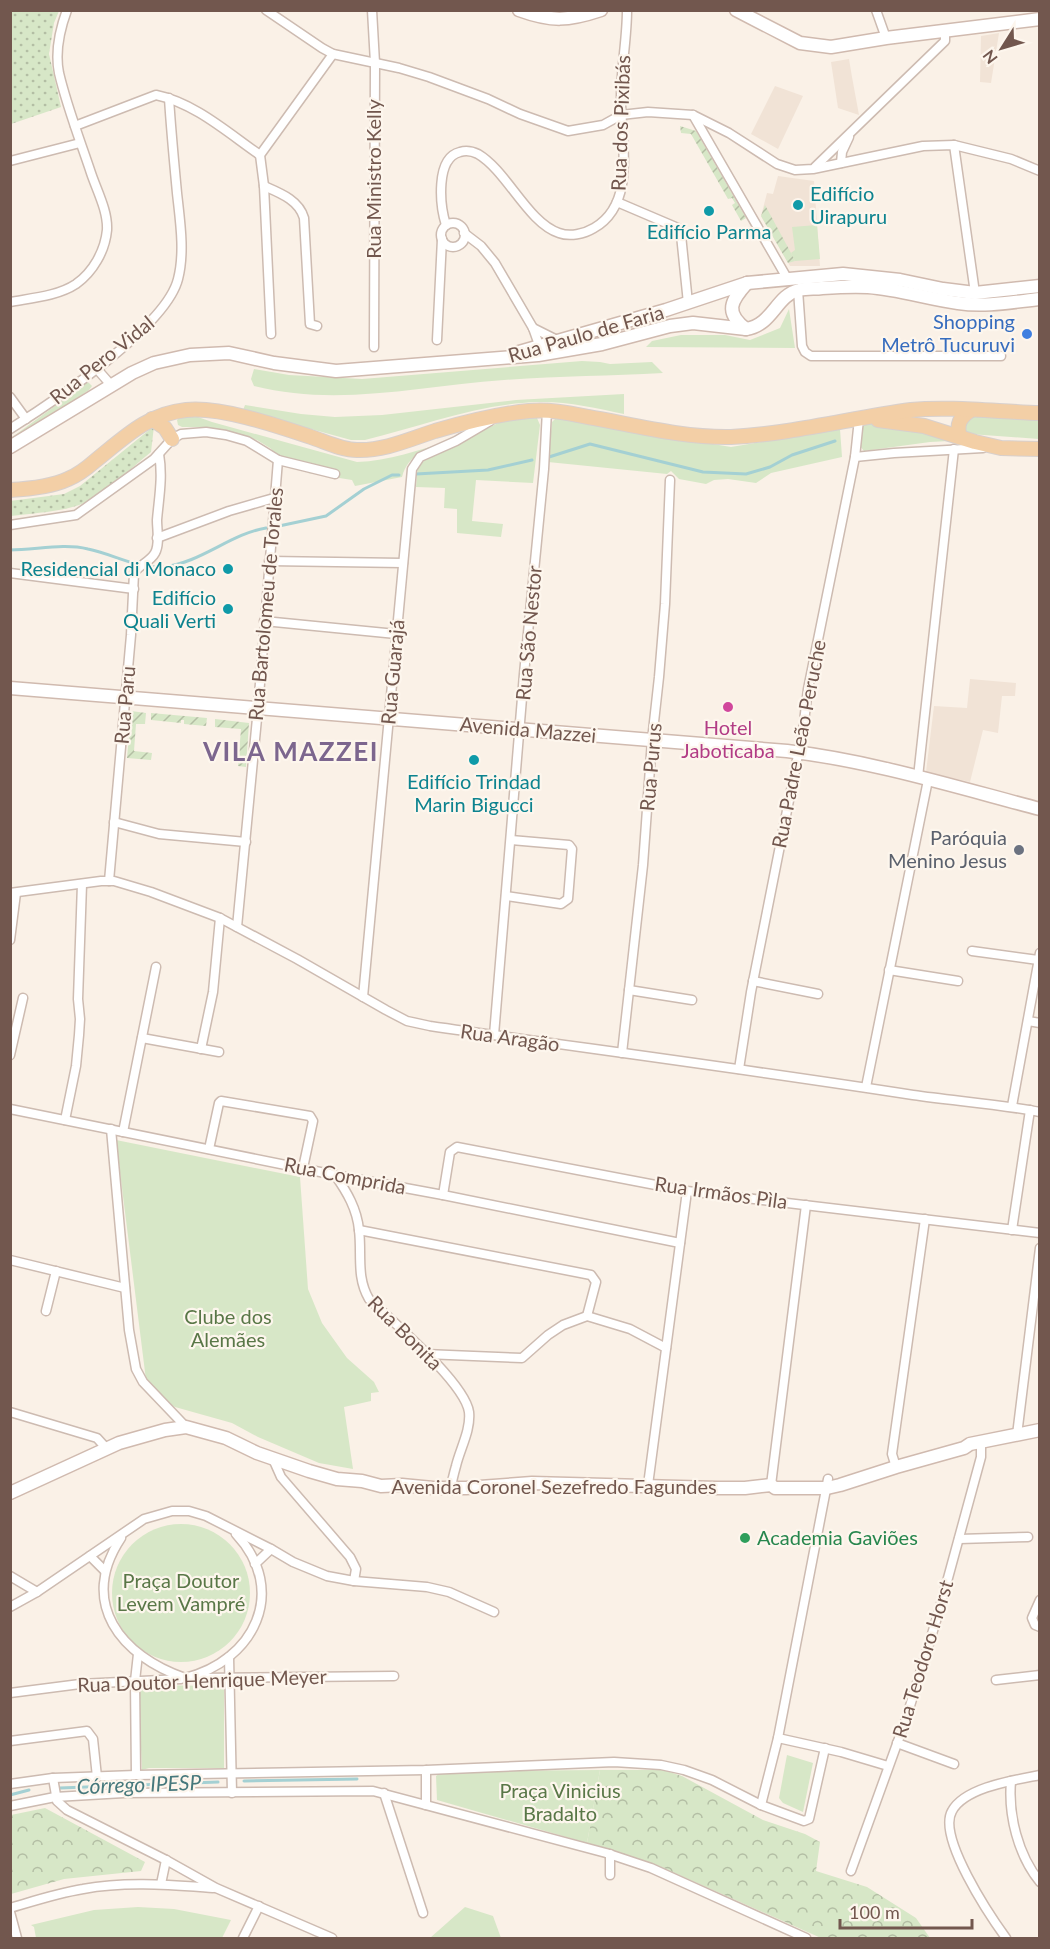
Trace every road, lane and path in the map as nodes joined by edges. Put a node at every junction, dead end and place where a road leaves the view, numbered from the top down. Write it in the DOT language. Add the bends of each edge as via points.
graph roads {
  1 [pos="67,10"];
  2 [pos="266,10"];
  3 [pos="372,10"];
  4 [pos="519,10"];
  5 [pos="601,10"];
  6 [pos="627,10"];
  7 [pos="736,10"];
  8 [pos="876,10"];
  9 [pos="1035,16"];
  10 [pos="945,31"];
  11 [pos="886,38"];
  12 [pos="333,54"];
  13 [pos="375,63"];
  14 [pos="169,98"];
  15 [pos="621,115"];
  16 [pos="693,115"];
  17 [pos="75,126"];
  18 [pos="852,131"];
  19 [pos="80,142"];
  20 [pos="954,145"];
  21 [pos="260,155"];
  22 [pos="1040,159"];
  23 [pos="10,161"];
  24 [pos="841,163"];
  25 [pos="813,169"];
  26 [pos="1038,170"];
  27 [pos="264,186"];
  28 [pos="617,202"];
  29 [pos="446,225"];
  30 [pos="464,233"];
  31 [pos="442,239"];
  32 [pos="787,278"];
  33 [pos="747,283"];
  34 [pos="1040,286"];
  35 [pos="798,290"];
  36 [pos="975,293"];
  37 [pos="1040,299"];
  38 [pos="10,302"];
  39 [pos="688,303"];
  40 [pos="317,326"];
  41 [pos="532,328"];
  42 [pos="746,329"];
  43 [pos="271,334"];
  44 [pos="436,340"];
  45 [pos="557,340"];
  46 [pos="539,345"];
  47 [pos="374,347"];
  48 [pos="1001,356"];
  49 [pos="499,358"];
  50 [pos="97,369"];
  51 [pos="111,385"];
  52 [pos="10,397"];
  53 [pos="547,410"];
  54 [pos="971,410"];
  55 [pos="174,411"];
  56 [pos="1040,413"];
  57 [pos="502,414"];
  58 [pos="862,418"];
  59 [pos="26,419"];
  60 [pos="152,419"];
  61 [pos="10,429"];
  62 [pos="176,436"];
  63 [pos="957,443"];
  64 [pos="10,447"];
  65 [pos="1040,449"];
  66 [pos="159,454"];
  67 [pos="855,457"];
  68 [pos="278,460"];
  69 [pos="335,474"];
  70 [pos="670,480"];
  71 [pos="10,490"];
  72 [pos="274,498"];
  73 [pos="10,525"];
  74 [pos="158,538"];
  75 [pos="269,561"];
  76 [pos="403,563"];
  77 [pos="10,573"];
  78 [pos="134,589"];
  79 [pos="264,621"];
  80 [pos="396,634"];
  81 [pos="10,688"];
  82 [pos="125,697"];
  83 [pos="258,708"];
  84 [pos="389,718"];
  85 [pos="520,729"];
  86 [pos="652,740"];
  87 [pos="798,752"];
  88 [pos="923,778"];
  89 [pos="1040,809"];
  90 [pos="114,822"];
  91 [pos="511,840"];
  92 [pos="246,842"];
  93 [pos="109,881"];
  94 [pos="82,884"];
  95 [pos="13,893"];
  96 [pos="506,896"];
  97 [pos="220,918"];
  98 [pos="237,927"];
  99 [pos="10,940"];
  100 [pos="972,951"];
  101 [pos="1039,957"];
  102 [pos="156,967"];
  103 [pos="890,970"];
  104 [pos="753,981"];
  105 [pos="958,981"];
  106 [pos="629,990"];
  107 [pos="818,994"];
  108 [pos="363,997"];
  109 [pos="23,998"];
  110 [pos="692,1000"];
  111 [pos="1028,1021"];
  112 [pos="1040,1023"];
  113 [pos="494,1035"];
  114 [pos="142,1038"];
  115 [pos="201,1049"];
  116 [pos="219,1052"];
  117 [pos="622,1053"];
  118 [pos="10,1055"];
  119 [pos="739,1069"];
  120 [pos="866,1087"];
  121 [pos="1012,1106"];
  122 [pos="10,1109"];
  123 [pos="1030,1110"];
  124 [pos="1040,1112"];
  125 [pos="65,1120"];
  126 [pos="111,1129"];
  127 [pos="123,1132"];
  128 [pos="209,1149"];
  129 [pos="303,1168"];
  130 [pos="335,1175"];
  131 [pos="687,1191"];
  132 [pos="442,1195"];
  133 [pos="806,1205"];
  134 [pos="925,1219"];
  135 [pos="359,1230"];
  136 [pos="1012,1230"];
  137 [pos="1040,1233"];
  138 [pos="680,1243"];
  139 [pos="1040,1248"];
  140 [pos="10,1260"];
  141 [pos="56,1271"];
  142 [pos="124,1288"];
  143 [pos="46,1311"];
  144 [pos="587,1316"];
  145 [pos="666,1348"];
  146 [pos="425,1354"];
  147 [pos="10,1412"];
  148 [pos="186,1427"];
  149 [pos="1040,1430"];
  150 [pos="1017,1435"];
  151 [pos="976,1444"];
  152 [pos="107,1449"];
  153 [pos="273,1459"];
  154 [pos="895,1463"];
  155 [pos="827,1483"];
  156 [pos="452,1485"];
  157 [pos="648,1485"];
  158 [pos="771,1485"];
  159 [pos="10,1493"];
  160 [pos="233,1531"];
  161 [pos="124,1532"];
  162 [pos="1028,1537"];
  163 [pos="959,1539"];
  164 [pos="271,1549"];
  165 [pos="90,1556"];
  166 [pos="255,1564"];
  167 [pos="105,1570"];
  168 [pos="10,1575"];
  169 [pos="354,1581"];
  170 [pos="37,1592"];
  171 [pos="1040,1600"];
  172 [pos="10,1607"];
  173 [pos="494,1612"];
  174 [pos="1040,1627"];
  175 [pos="138,1654"];
  176 [pos="229,1657"];
  177 [pos="1040,1675"];
  178 [pos="394,1676"];
  179 [pos="185,1678"];
  180 [pos="229,1679"];
  181 [pos="996,1680"];
  182 [pos="135,1681"];
  183 [pos="10,1693"];
  184 [pos="778,1738"];
  185 [pos="10,1741"];
  186 [pos="897,1743"];
  187 [pos="825,1748"];
  188 [pos="954,1764"];
  189 [pos="888,1766"];
  190 [pos="426,1770"];
  191 [pos="136,1775"];
  192 [pos="231,1775"];
  193 [pos="1040,1775"];
  194 [pos="97,1777"];
  195 [pos="53,1780"];
  196 [pos="1011,1781"];
  197 [pos="10,1784"];
  198 [pos="232,1792"];
  199 [pos="384,1794"];
  200 [pos="55,1796"];
  201 [pos="426,1805"];
  202 [pos="761,1805"];
  203 [pos="10,1806"];
  204 [pos="610,1854"];
  205 [pos="166,1860"];
  206 [pos="851,1871"];
  207 [pos="610,1875"];
  208 [pos="1040,1882"];
  209 [pos="160,1884"];
  210 [pos="216,1888"];
  211 [pos="259,1906"];
  212 [pos="10,1910"];
  213 [pos="423,1913"];
  214 [pos="16,1938"];
  215 [pos="243,1938"];
  216 [pos="332,1938"];
  217 [pos="806,1938"];
  218 [pos="1006,1938"];
  1 -- 17 [label="street" via="59,71"];
  2 -- 12 [label="street"];
  3 -- 13 [label="street, Rua Ministro Kelly"];
  4 -- 5 [label="street" via="561,20"];
  6 -- 15 [label="street, Rua dos Pixibás"];
  7 -- 11 [label="street" via="800,43 815,46 831,48"];
  8 -- 11 [label="street"];
  9 -- 10 [label="street"];
  10 -- 11 [label="street"];
  10 -- 18 [label="street" via="945,41"];
  12 -- 13 [label="street"];
  12 -- 21 [label="street"];
  13 -- 15 [label="street" via="429,77 568,131 603,125"];
  13 -- 47 [label="street, Rua Ministro Kelly"];
  14 -- 17 [label="street" via="156,95"];
  14 -- 21 [label="street" via="189,106"];
  14 -- 50 [label="street, Rua Pero Vidal" via="181,234 177,281 162,310"];
  15 -- 16 [label="street"];
  15 -- 28 [label="street, Rua dos Pixibás" via="624,152"];
  16 -- 25 [label="street" via="777,164 795,170"];
  16 -- 32 [label="street"];
  17 -- 19 [label="street"];
  18 -- 24 [label="street"];
  18 -- 25 [label="street"];
  19 -- 23 [label="street"];
  19 -- 38 [label="street" via="105,214 106,231 97,262 87,275 59,292"];
  20 -- 24 [label="street" via="923,146"];
  20 -- 26 [label="street"];
  20 -- 36 [label="street"];
  21 -- 27 [label="street"];
  22 -- 26 [label="street"];
  24 -- 25 [label="street"];
  27 -- 40 [label="street" via="301,208 310,324"];
  27 -- 43 [label="street"];
  28 -- 29 [label="street, Rua dos Pixibás" via="608,217 589,231 558,233 537,218 488,162 467,151 451,155 444,169 441,204"];
  28 -- 39 [label="street" via="678,228"];
  29 -- 30 [label="street" via="458,224"];
  29 -- 31 [label="street" via="441,231"];
  30 -- 31 [label="street" via="454,246"];
  30 -- 41 [label="street" via="495,263"];
  31 -- 44 [label="street"];
  32 -- 33 [label="street, Rua Paulo de Faria"];
  32 -- 36 [label="street, Rua Paulo de Faria" via="843,274"];
  33 -- 39 [label="street, Rua Paulo de Faria"];
  33 -- 42 [label="street" via="731,306 733,316"];
  34 -- 36 [label="street, Rua Paulo de Faria"];
  35 -- 37 [label="street" via="869,287 976,304"];
  35 -- 42 [label="street" via="765,321"];
  35 -- 48 [label="street" via="802,346 811,356"];
  39 -- 45 [label="street, Rua Paulo de Faria"];
  41 -- 45 [label="street"];
  41 -- 46 [label="street"];
  42 -- 49 [label="street, Rua Paulo de Faria" via="701,324 670,326 602,344"];
  45 -- 46 [label="street, Rua Paulo de Faria"];
  46 -- 49 [label="street, Rua Paulo de Faria"];
  49 -- 51 [label="street" via="336,370 229,353 190,355 154,363"];
  50 -- 51 [label="street"];
  50 -- 59 [label="street, Rua Pero Vidal"];
  51 -- 64 [label="street"];
  52 -- 59 [label="street"];
  53 -- 57 [label="main road"];
  53 -- 58 [label="main road" via="730,437"];
  53 -- 85 [label="street, Rua São Nestor"];
  54 -- 56 [label="main road"];
  54 -- 58 [label="main road" via="922,409"];
  54 -- 63 [label="main road" via="958,425"];
  55 -- 57 [label="main road" via="223,412 356,450 375,449"];
  55 -- 60 [label="main road"];
  55 -- 62 [label="main road"];
  57 -- 76 [label="street, Rua Guarajá" via="420,457 412,469"];
  58 -- 63 [label="main road" via="924,426"];
  58 -- 67 [label="street, Rua Padre Leão Peruche"];
  59 -- 61 [label="street, Rua Pero Vidal"];
  60 -- 62 [label="main road"];
  60 -- 71 [label="main road" via="69,479"];
  62 -- 66 [label="street"];
  62 -- 68 [label="street" via="206,432 226,435 247,441"];
  63 -- 65 [label="main road"];
  63 -- 67 [label="street"];
  63 -- 88 [label="street"];
  66 -- 73 [label="street" via="76,515"];
  66 -- 74 [label="street" via="162,484"];
  67 -- 87 [label="street, Rua Padre Leão Peruche"];
  68 -- 69 [label="street"];
  68 -- 72 [label="street, Rua Bartolomeu de Torales"];
  70 -- 86 [label="street, Rua Purus" via="665,604"];
  72 -- 74 [label="street"];
  72 -- 75 [label="street, Rua Bartolomeu de Torales"];
  74 -- 78 [label="street, Rua Paru" via="155,554 134,573"];
  75 -- 76 [label="street"];
  75 -- 79 [label="street, Rua Bartolomeu de Torales"];
  76 -- 80 [label="street, Rua Guarajá"];
  77 -- 78 [label="street"];
  78 -- 82 [label="street, Rua Paru"];
  79 -- 80 [label="street"];
  79 -- 83 [label="street, Rua Bartolomeu de Torales"];
  80 -- 84 [label="street, Rua Guarajá"];
  81 -- 82 [label="street, Avenida Mazzei"];
  82 -- 83 [label="street, Avenida Mazzei"];
  82 -- 90 [label="street, Rua Paru"];
  83 -- 84 [label="street, Avenida Mazzei"];
  83 -- 92 [label="street, Rua Bartolomeu de Torales"];
  84 -- 85 [label="street, Avenida Mazzei"];
  84 -- 108 [label="street, Rua Guarajá"];
  85 -- 86 [label="street, Avenida Mazzei"];
  85 -- 91 [label="street, Rua São Nestor"];
  86 -- 87 [label="street, Avenida Mazzei"];
  86 -- 106 [label="street, Rua Purus"];
  87 -- 88 [label="street, Avenida Mazzei"];
  87 -- 104 [label="street, Rua Padre Leão Peruche"];
  88 -- 89 [label="street, Avenida Mazzei"];
  88 -- 103 [label="street"];
  90 -- 92 [label="street" via="159,834"];
  90 -- 93 [label="street, Rua Paru"];
  91 -- 96 [label="street, Rua São Nestor"];
  91 -- 96 [label="street" via="569,845 572,849 568,899 561,904"];
  92 -- 98 [label="street, Rua Bartolomeu de Torales"];
  93 -- 94 [label="street, Rua Aragão"];
  93 -- 97 [label="street, Rua Aragão"];
  94 -- 95 [label="street, Rua Aragão"];
  94 -- 125 [label="street" via="78,1049"];
  95 -- 99 [label="street"];
  96 -- 113 [label="street, Rua São Nestor"];
  97 -- 98 [label="street, Rua Aragão"];
  97 -- 115 [label="street" via="213,992"];
  98 -- 108 [label="street, Rua Aragão"];
  100 -- 101 [label="street"];
  101 -- 111 [label="street"];
  102 -- 114 [label="street"];
  103 -- 105 [label="street"];
  103 -- 120 [label="street"];
  104 -- 107 [label="street"];
  104 -- 119 [label="street, Rua Padre Leão Peruche"];
  106 -- 110 [label="street"];
  106 -- 117 [label="street, Rua Purus"];
  108 -- 113 [label="street, Rua Aragão" via="407,1021"];
  109 -- 118 [label="street"];
  111 -- 112 [label="street"];
  111 -- 121 [label="street"];
  113 -- 117 [label="street, Rua Aragão"];
  114 -- 115 [label="street"];
  114 -- 127 [label="street"];
  115 -- 116 [label="street"];
  117 -- 119 [label="street, Rua Aragão"];
  119 -- 120 [label="street, Rua Aragão"];
  120 -- 121 [label="street, Rua Aragão"];
  121 -- 123 [label="street, Rua Aragão"];
  122 -- 125 [label="street, Rua Comprida"];
  123 -- 124 [label="street, Rua Aragão"];
  123 -- 136 [label="street"];
  125 -- 126 [label="street, Rua Comprida"];
  126 -- 127 [label="street, Rua Comprida"];
  126 -- 142 [label="street"];
  127 -- 128 [label="street, Rua Comprida"];
  128 -- 129 [label="street, Rua Comprida"];
  128 -- 129 [label="street" via="221,1101 310,1116 313,1121"];
  129 -- 130 [label="street, Rua Comprida"];
  130 -- 132 [label="street, Rua Comprida"];
  130 -- 135 [label="street, Rua Bonita" via="349,1195"];
  131 -- 132 [label="street, Rua Irmãos Pìla" via="457,1147 450,1152"];
  131 -- 133 [label="street, Rua Irmãos Pìla"];
  131 -- 138 [label="street"];
  132 -- 138 [label="street, Rua Comprida"];
  133 -- 134 [label="street, Rua Irmãos Pìla"];
  133 -- 158 [label="street"];
  134 -- 136 [label="street, Rua Irmãos Pìla"];
  134 -- 154 [label="street" via="892,1454"];
  135 -- 144 [label="street" via="591,1275 596,1282"];
  135 -- 146 [label="street, Rua Bonita" via="363,1289"];
  136 -- 137 [label="street, Rua Irmãos Pìla"];
  138 -- 145 [label="street"];
  139 -- 150 [label="street"];
  140 -- 141 [label="street"];
  141 -- 142 [label="street"];
  141 -- 143 [label="street"];
  142 -- 148 [label="street" via="136,1369 143,1382"];
  144 -- 145 [label="street" via="630,1329"];
  144 -- 146 [label="street" via="563,1325 522,1358"];
  145 -- 157 [label="street"];
  146 -- 156 [label="street, Rua Bonita" via="450,1378 468,1412 467,1432"];
  147 -- 152 [label="street" via="97,1438"];
  148 -- 152 [label="street, Avenida Coronel Sezefredo Fagundes" via="133,1438"];
  148 -- 153 [label="street, Avenida Coronel Sezefredo Fagundes" via="226,1438"];
  149 -- 150 [label="street"];
  150 -- 151 [label="street"];
  151 -- 154 [label="street, Avenida Coronel Sezefredo Fagundes" via="962,1441"];
  151 -- 163 [label="street, Rua Teodoro Horst" via="981,1457"];
  152 -- 159 [label="street, Avenida Coronel Sezefredo Fagundes"];
  153 -- 156 [label="street, Avenida Coronel Sezefredo Fagundes" via="338,1479 381,1486 438,1481"];
  153 -- 169 [label="street" via="281,1477 350,1557 356,1569"];
  154 -- 155 [label="street, Avenida Coronel Sezefredo Fagundes"];
  155 -- 158 [label="street, Avenida Coronel Sezefredo Fagundes"];
  155 -- 184 [label="street"];
  156 -- 157 [label="street, Avenida Coronel Sezefredo Fagundes"];
  157 -- 158 [label="street, Avenida Coronel Sezefredo Fagundes"];
  160 -- 161 [label="street" via="206,1516 172,1511 144,1519"];
  160 -- 164 [label="street"];
  160 -- 166 [label="street"];
  161 -- 165 [label="street"];
  161 -- 167 [label="street"];
  162 -- 163 [label="street"];
  163 -- 186 [label="street, Rua Teodoro Horst"];
  164 -- 166 [label="street"];
  164 -- 169 [label="street" via="313,1571"];
  165 -- 167 [label="street"];
  165 -- 170 [label="street"];
  166 -- 176 [label="street" via="262,1597 256,1626"];
  167 -- 175 [label="street" via="109,1620"];
  168 -- 170 [label="street"];
  169 -- 173 [label="street" via="427,1587 449,1592"];
  170 -- 172 [label="street"];
  171 -- 174 [label="street" via="1032,1618"];
  175 -- 179 [label="street"];
  175 -- 182 [label="street"];
  176 -- 179 [label="street"];
  176 -- 180 [label="street"];
  177 -- 181 [label="street"];
  178 -- 180 [label="street, Rua Doutor Henrique Meyer"];
  179 -- 180 [label="street, Rua Doutor Henrique Meyer"];
  179 -- 182 [label="street, Rua Doutor Henrique Meyer"];
  180 -- 192 [label="street"];
  182 -- 183 [label="street, Rua Doutor Henrique Meyer"];
  182 -- 191 [label="street"];
  184 -- 187 [label="street"];
  184 -- 202 [label="street"];
  185 -- 194 [label="street" via="87,1731 93,1739"];
  186 -- 188 [label="street"];
  186 -- 189 [label="street, Rua Teodoro Horst"];
  187 -- 189 [label="street"];
  187 -- 202 [label="street" via="810,1819 801,1821"];
  189 -- 206 [label="street, Rua Teodoro Horst"];
  190 -- 192 [label="street"];
  190 -- 201 [label="street"];
  190 -- 202 [label="street" via="614,1762 661,1765 711,1780"];
  191 -- 192 [label="street"];
  191 -- 194 [label="street"];
  192 -- 198 [label="street"];
  193 -- 196 [label="street"];
  194 -- 195 [label="street"];
  195 -- 197 [label="street"];
  195 -- 200 [label="street"];
  196 -- 208 [label="street" via="1010,1809 1015,1830"];
  196 -- 218 [label="street" via="966,1797 952,1810 948,1827 959,1860 986,1911"];
  198 -- 199 [label="street"];
  198 -- 200 [label="street"];
  199 -- 201 [label="street"];
  199 -- 213 [label="street"];
  200 -- 203 [label="street"];
  200 -- 205 [label="street" via="67,1810"];
  201 -- 204 [label="street"];
  204 -- 207 [label="street"];
  204 -- 217 [label="street" via="651,1868"];
  205 -- 209 [label="street"];
  205 -- 210 [label="street"];
  209 -- 210 [label="street"];
  209 -- 212 [label="street" via="82,1889"];
  210 -- 211 [label="street"];
  211 -- 215 [label="street"];
  211 -- 216 [label="street"];
  212 -- 214 [label="street"];
}
